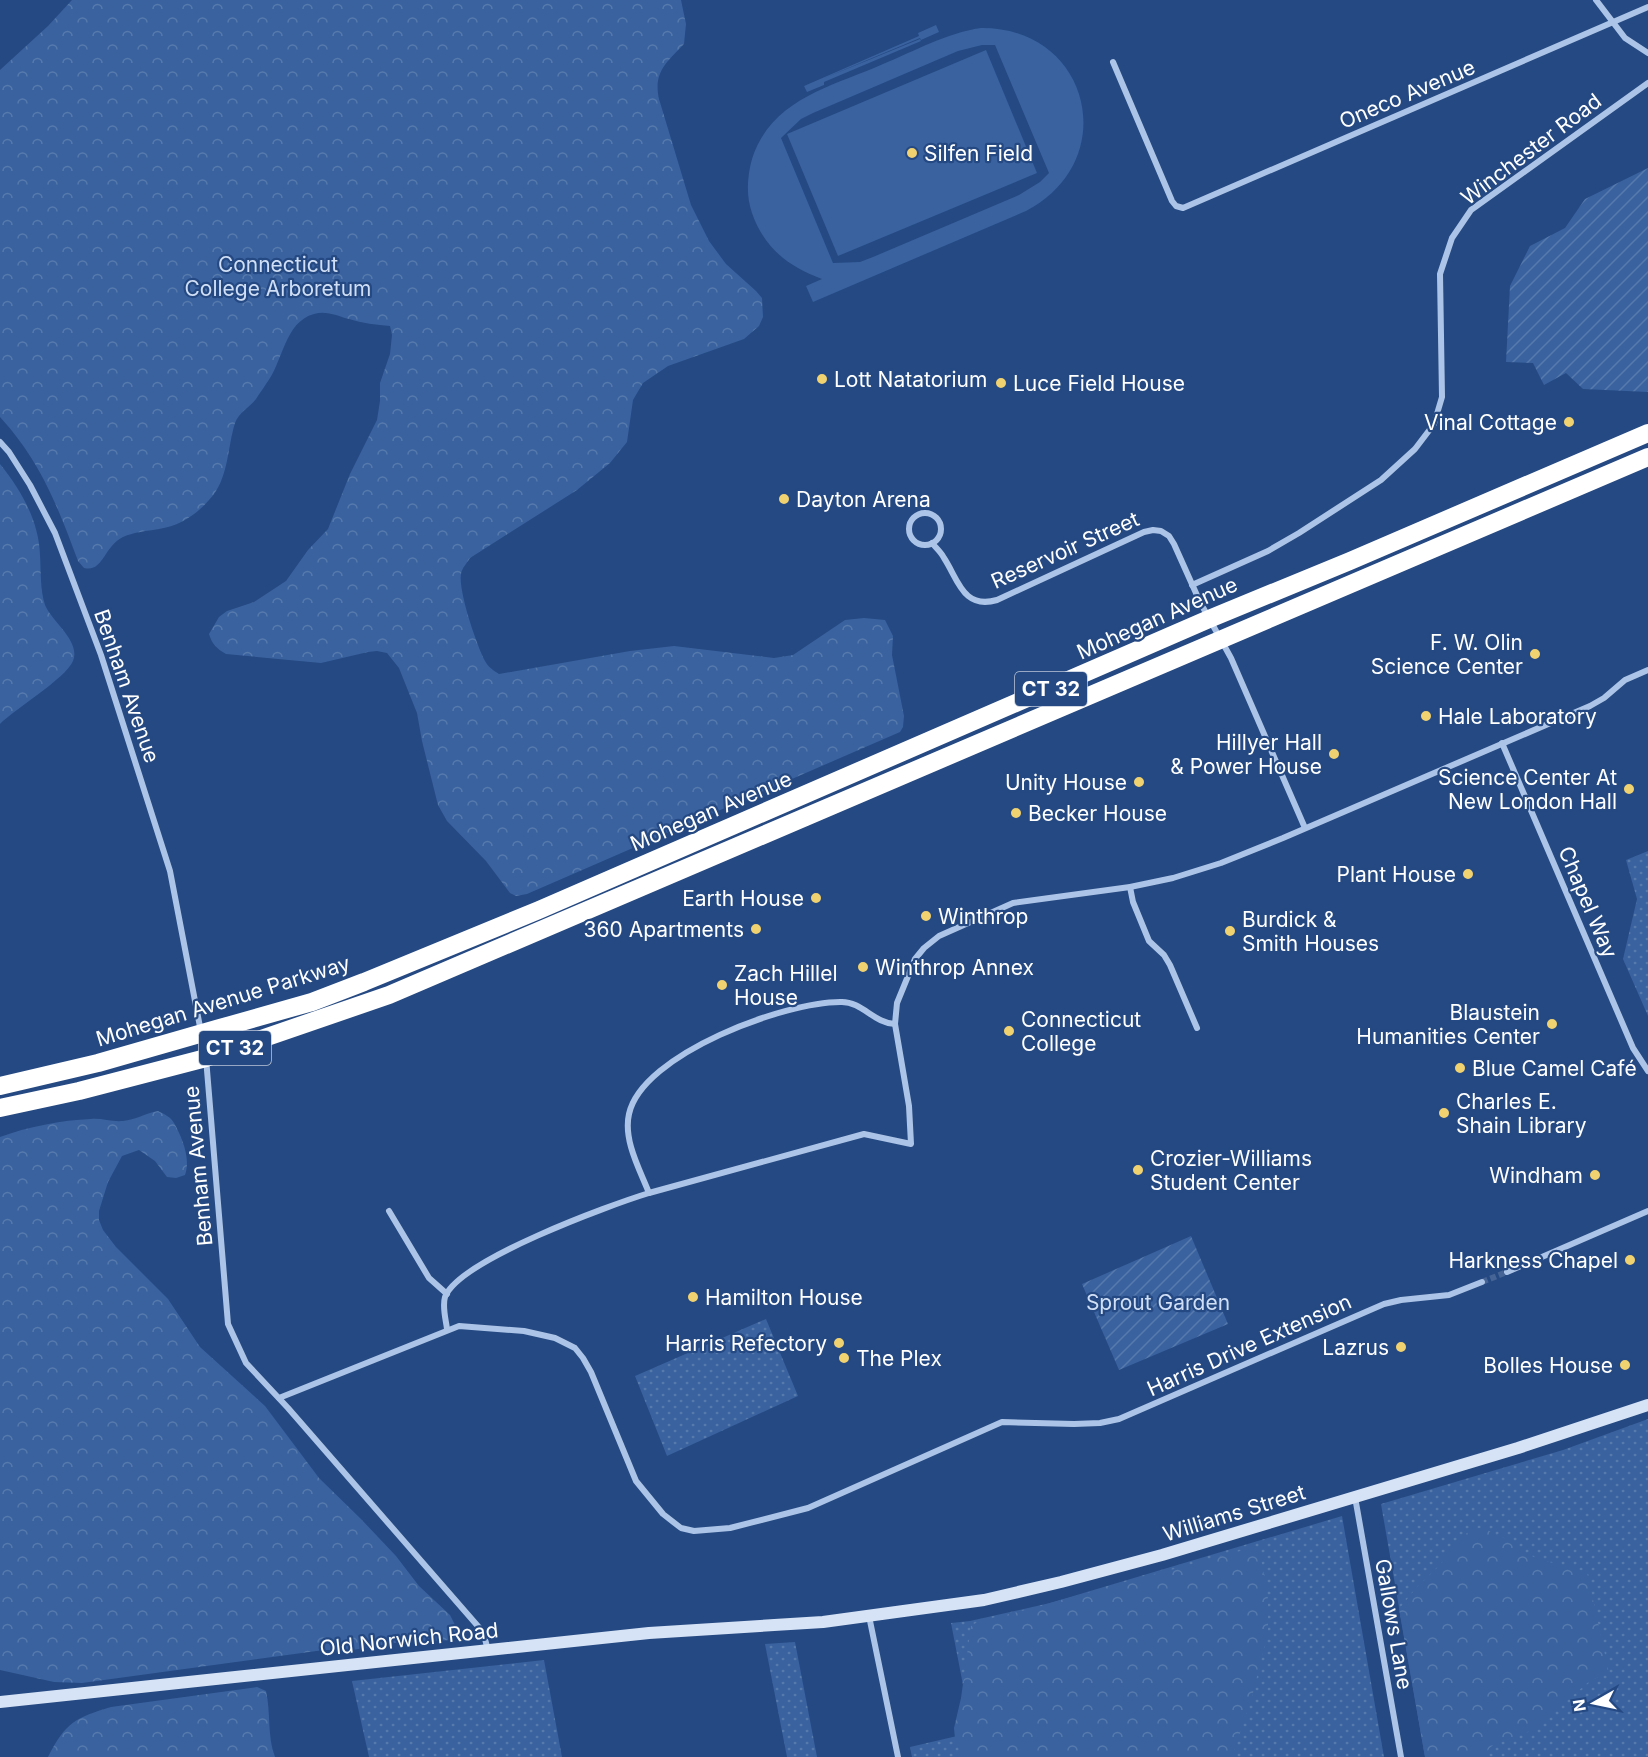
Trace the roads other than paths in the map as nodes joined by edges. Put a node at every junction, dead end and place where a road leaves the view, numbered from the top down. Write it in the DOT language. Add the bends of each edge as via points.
graph roads {
  1 [pos="1596,0"];
  2 [pos="1648,7"];
  3 [pos="1612,23"];
  4 [pos="1648,53"];
  5 [pos="1113,62"];
  6 [pos="1648,82"];
  7 [pos="1648,433"];
  8 [pos="0,442"];
  9 [pos="1648,457"];
  10 [pos="932,543"];
  11 [pos="1192,585"];
  12 [pos="1209,619"];
  13 [pos="1221,639"];
  14 [pos="1648,670"];
  15 [pos="1502,743"];
  16 [pos="1305,828"];
  17 [pos="1130,887"];
  18 [pos="454,945"];
  19 [pos="895,1024"];
  20 [pos="1197,1028"];
  21 [pos="202,1033"];
  22 [pos="206,1058"];
  23 [pos="1648,1071"];
  24 [pos="0,1086"];
  25 [pos="0,1108"];
  26 [pos="649,1193"];
  27 [pos="389,1211"];
  28 [pos="1648,1211"];
  29 [pos="1507,1272"];
  30 [pos="1482,1282"];
  31 [pos="447,1294"];
  32 [pos="447,1329"];
  33 [pos="279,1398"];
  34 [pos="1648,1405"];
  35 [pos="1354,1496"];
  36 [pos="869,1616"];
  37 [pos="823,1622"];
  38 [pos="488,1651"];
  39 [pos="0,1702"];
  40 [pos="898,1757"];
  41 [pos="1401,1757"];
  1 -- 3 [label="street"];
  2 -- 3 [label="street, Oneco Avenue"];
  3 -- 4 [label="street" via="1625,38"];
  3 -- 5 [label="street, Oneco Avenue" via="1186,208 1179,208 1172,201"];
  6 -- 11 [label="street, Winchester Road" via="1471,210 1452,238 1440,274 1442,397 1434,424 1415,449 1381,480 1299,533"];
  7 -- 12 [label="highway, Mohegan Avenue / CT 32"];
  8 -- 21 [label="street, Benham Avenue" via="30,485 55,533 101,655 170,871"];
  9 -- 13 [label="highway, Mohegan Avenue / CT 32"];
  10 -- 10 [label="street" via="941,532 940,522 933,514 919,513 909,523 910,536 920,544"];
  10 -- 11 [label="street, Reservoir Street" via="964,594 985,602 1153,530 1170,539"];
  11 -- 12 [label="street, Reservoir Street"];
  12 -- 13 [label="street, Reservoir Street"];
  12 -- 18 [label="highway, Mohegan Avenue / CT 32"];
  13 -- 16 [label="street, Reservoir Street"];
  13 -- 22 [label="highway, Mohegan Avenue / CT 32" via="389,995"];
  14 -- 15 [label="street" via="1625,680 1590,706"];
  15 -- 16 [label="street"];
  15 -- 23 [label="street, Chapel Way" via="1633,1048"];
  16 -- 17 [label="street" via="1221,863"];
  17 -- 19 [label="street" via="1013,903 939,936 911,965 900,992"];
  17 -- 20 [label="street" via="1149,941 1170,965"];
  18 -- 21 [label="highway, Mohegan Avenue Parkway / CT 32" via="312,1002"];
  19 -- 26 [label="street" via="911,1143 864,1134"];
  19 -- 26 [label="street" via="881,1022 846,1002 796,1007 680,1056 651,1078 629,1114 630,1140"];
  21 -- 22 [label="street, Benham Avenue"];
  21 -- 24 [label="highway, Mohegan Avenue Parkway / CT 32"];
  22 -- 25 [label="highway, CT 32"];
  22 -- 33 [label="street, Benham Avenue" via="228,1324 246,1363"];
  26 -- 31 [label="street" via="514,1247 473,1270"];
  27 -- 31 [label="street" via="429,1278"];
  28 -- 29 [label="street"];
  30 -- 32 [label="street, Harris Drive Extension" via="1449,1295 1384,1304 1119,1419 1074,1424 1005,1421 817,1505 730,1528 694,1531 681,1528 663,1514 636,1481 591,1372 574,1348 555,1338 524,1331 459,1326"];
  31 -- 32 [label="street"];
  32 -- 33 [label="street, Harris Drive Extension"];
  33 -- 38 [label="street, Benham Avenue" via="483,1632"];
  34 -- 35 [label="street, Williams Street" via="1518,1449"];
  35 -- 36 [label="street, Williams Street" via="1061,1582 984,1600"];
  35 -- 41 [label="street, Gallows Lane"];
  36 -- 37 [label="street, Williams Street"];
  36 -- 40 [label="street"];
  37 -- 38 [label="street, Old Norwich Road" via="650,1633"];
  38 -- 39 [label="street, Old Norwich Road"];
}
